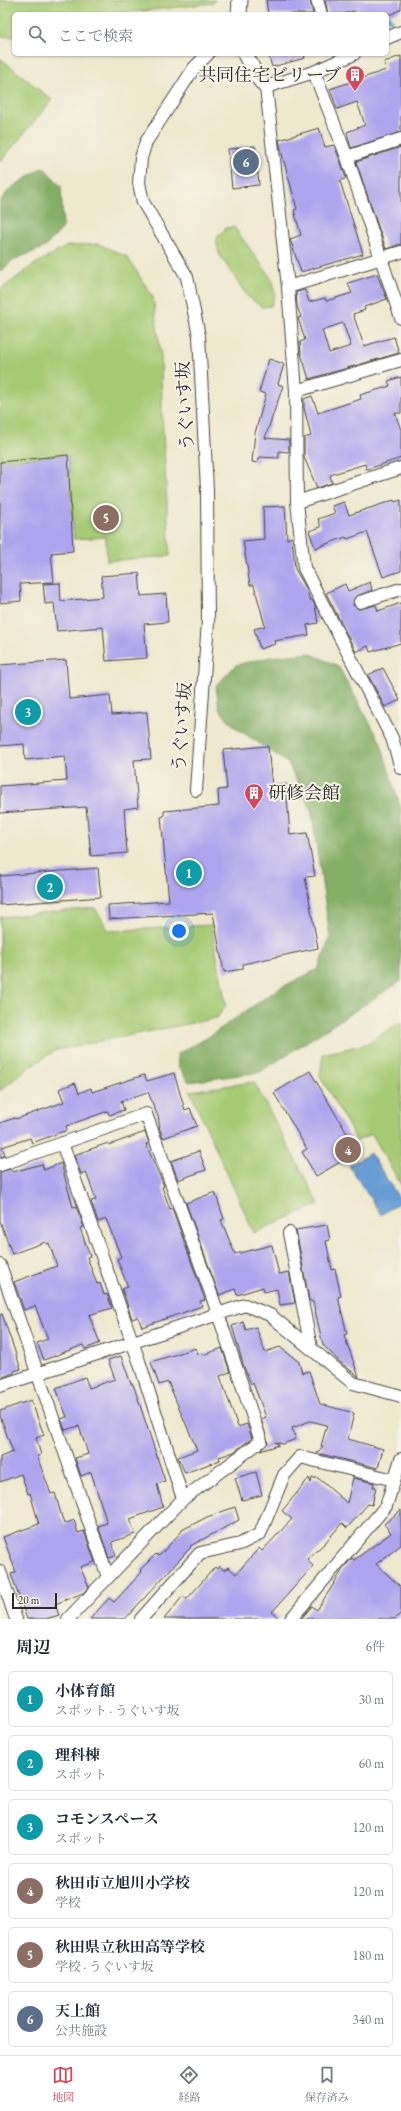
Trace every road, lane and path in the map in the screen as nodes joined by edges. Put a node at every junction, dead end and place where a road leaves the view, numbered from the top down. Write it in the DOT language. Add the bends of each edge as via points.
graph roads {
  1 [pos="240,0"];
  2 [pos="317,0"];
  3 [pos="239,12"];
  4 [pos="320,12"];
  5 [pos="401,32"];
  6 [pos="389,37"];
  7 [pos="206,56"];
  8 [pos="246,56"];
  9 [pos="336,58"];
  10 [pos="314,72"];
  11 [pos="266,86"];
  12 [pos="401,139"];
  13 [pos="347,157"];
  14 [pos="401,252"];
  15 [pos="382,259"];
  16 [pos="288,287"];
  17 [pos="401,318"];
  18 [pos="401,360"];
  19 [pos="296,391"];
  20 [pos="401,468"];
  21 [pos="297,502"];
  22 [pos="401,589"];
  23 [pos="360,602"];
  24 [pos="401,768"];
  25 [pos="196,790"];
  26 [pos="62,1143"];
  27 [pos="0,1165"];
  28 [pos="289,1234"];
  29 [pos="0,1265"];
  30 [pos="217,1314"];
  31 [pos="131,1342"];
  32 [pos="311,1348"];
  33 [pos="38,1373"];
  34 [pos="0,1386"];
  35 [pos="401,1396"];
  36 [pos="401,1460"];
  37 [pos="394,1480"];
  38 [pos="183,1499"];
  39 [pos="0,1572"];
  40 [pos="108,1577"];
  41 [pos="16,1619"];
  42 [pos="68,1619"];
  43 [pos="141,1619"];
  44 [pos="291,1619"];
  1 -- 3 [label="street"];
  2 -- 4 [label="street"];
  5 -- 6 [label="street"];
  7 -- 25 [label="street, うぐいす坂" via="194,68 146,142 139,183 143,202 187,277 199,336 207,490 208,621"];
  8 -- 11 [label="street" via="256,76"];
  9 -- 10 [label="street"];
  10 -- 11 [label="street" via="284,83"];
  10 -- 13 [label="street"];
  11 -- 16 [label="street"];
  12 -- 13 [label="street"];
  13 -- 15 [label="street"];
  14 -- 15 [label="street"];
  15 -- 16 [label="street"];
  15 -- 17 [label="street"];
  16 -- 19 [label="street"];
  18 -- 19 [label="street"];
  19 -- 21 [label="street"];
  20 -- 21 [label="street"];
  21 -- 24 [label="street" via="304,568 392,738"];
  22 -- 23 [label="street"];
  26 -- 27 [label="street"];
  26 -- 30 [label="street" via="146,1114"];
  26 -- 31 [label="street"];
  28 -- 32 [label="street"];
  29 -- 33 [label="street"];
  30 -- 31 [label="street"];
  30 -- 32 [label="street" via="245,1305 270,1315"];
  30 -- 38 [label="street" via="261,1441"];
  31 -- 33 [label="street"];
  31 -- 38 [label="street"];
  32 -- 35 [label="street" via="354,1383"];
  33 -- 34 [label="street"];
  33 -- 40 [label="street"];
  36 -- 37 [label="street"];
  37 -- 43 [label="street" via="300,1457 284,1475 260,1534 240,1544 200,1553"];
  37 -- 44 [label="street" via="386,1506"];
  38 -- 40 [label="street"];
  39 -- 41 [label="street"];
  40 -- 42 [label="street"];
}
